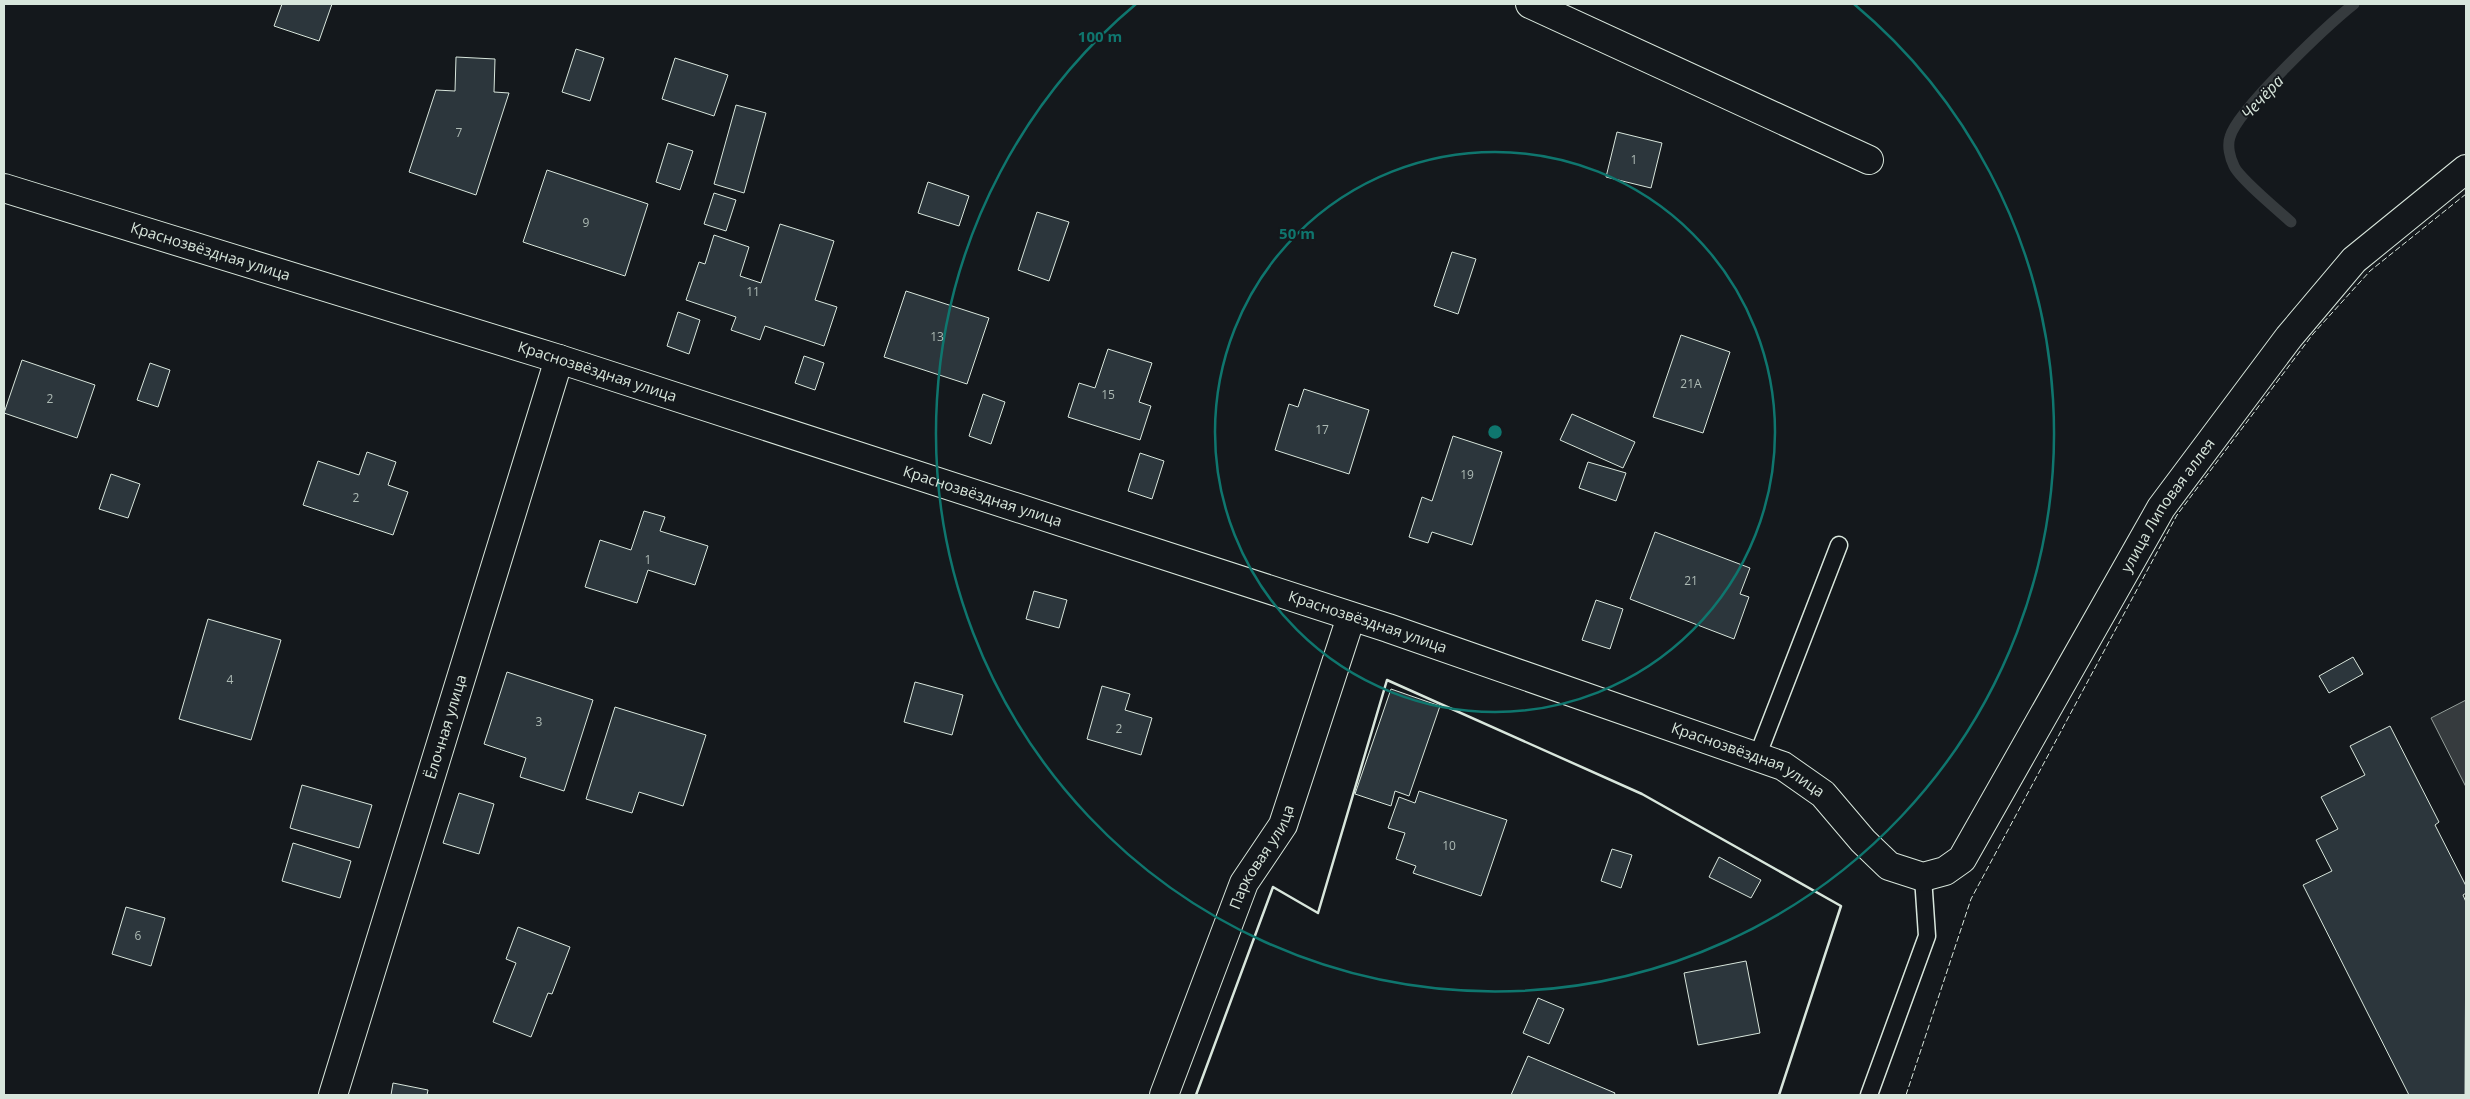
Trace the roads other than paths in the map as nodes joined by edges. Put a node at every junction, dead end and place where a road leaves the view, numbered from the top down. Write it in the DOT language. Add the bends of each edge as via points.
graph roads {
  1 [pos="1530,4"];
  2 [pos="1869,160"];
  3 [pos="2466,169"];
  4 [pos="4,188"];
  5 [pos="559,359"];
  6 [pos="1839,545"];
  7 [pos="1351,616"];
  8 [pos="1757,757"];
  9 [pos="1922,877"];
  10 [pos="333,1095"];
  11 [pos="1164,1095"];
  12 [pos="1869,1095"];
  1 -- 2 [label="street"];
  3 -- 9 [label="street, улица Липовая аллея" via="2354,260 2289,337 2161,508 1962,859 1945,871"];
  4 -- 5 [label="street, Краснозвёздная улица"];
  5 -- 7 [label="street, Краснозвёздная улица"];
  5 -- 10 [label="street, Ёлочная улица"];
  6 -- 8 [label="lane"];
  7 -- 8 [label="street, Краснозвёздная улица"];
  7 -- 11 [label="street, Парковая улица" via="1283,825 1244,883"];
  8 -- 9 [label="street, Краснозвёздная улица" via="1783,766 1823,794 1889,866"];
  9 -- 12 [label="lane" via="1927,936"];
}
